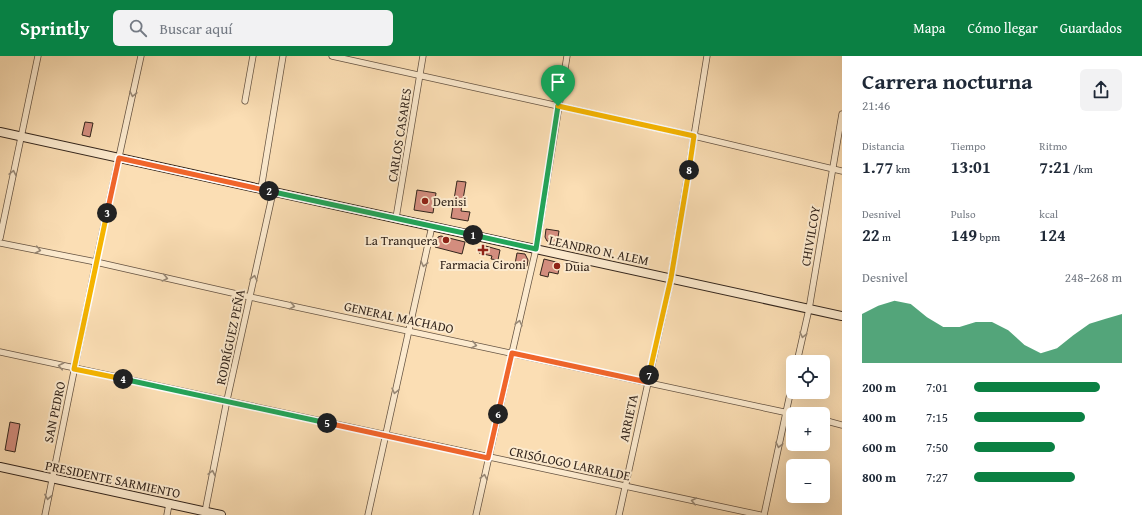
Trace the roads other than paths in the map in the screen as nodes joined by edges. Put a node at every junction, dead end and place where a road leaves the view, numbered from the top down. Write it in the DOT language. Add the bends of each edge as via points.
graph roads {
  1 [pos="38,56"];
  2 [pos="141,56"];
  3 [pos="253,56"];
  4 [pos="283,56"];
  5 [pos="332,56"];
  6 [pos="423,56"];
  7 [pos="567,56"];
  8 [pos="707,56"];
  9 [pos="420,75"];
  10 [pos="245,101"];
  11 [pos="558,106"];
  12 [pos="842,114"];
  13 [pos="0,132"];
  14 [pos="21,136"];
  15 [pos="694,136"];
  16 [pos="119,158"];
  17 [pos="833,169"];
  18 [pos="842,171"];
  19 [pos="261,189"];
  20 [pos="274,192"];
  21 [pos="396,218"];
  22 [pos="432,226"];
  23 [pos="0,238"];
  24 [pos="0,243"];
  25 [pos="536,249"];
  26 [pos="96,262"];
  27 [pos="671,278"];
  28 [pos="250,297"];
  29 [pos="809,309"];
  30 [pos="842,316"];
  31 [pos="409,330"];
  32 [pos="0,352"];
  33 [pos="512,353"];
  34 [pos="799,355"];
  35 [pos="74,369"];
  36 [pos="647,382"];
  37 [pos="227,400"];
  38 [pos="786,412"];
  39 [pos="830,421"];
  40 [pos="842,424"];
  41 [pos="385,436"];
  42 [pos="488,458"];
  43 [pos="0,467"];
  44 [pos="52,478"];
  45 [pos="625,486"];
  46 [pos="169,504"];
  47 [pos="205,512"];
  48 [pos="45,515"];
  49 [pos="167,515"];
  50 [pos="221,515"];
  51 [pos="368,515"];
  52 [pos="476,515"];
  53 [pos="619,515"];
  54 [pos="760,515"];
  55 [pos="764,515"];
  1 -- 14 [label="street"];
  2 -- 16 [label="street, SAN PEDRO, one-way"];
  3 -- 10 [label="street"];
  4 -- 19 [label="street"];
  5 -- 9 [label="street"];
  6 -- 9 [label="street, CARLOS CASARES"];
  7 -- 11 [label="street"];
  8 -- 15 [label="street, ARRIETA"];
  9 -- 11 [label="street"];
  9 -- 21 [label="street, CARLOS CASARES"];
  11 -- 15 [label="street"];
  11 -- 25 [label="street"];
  12 -- 17 [label="street, CHIVILCOY"];
  13 -- 14 [label="street, LEANDRO N. ALEM"];
  14 -- 16 [label="street, LEANDRO N. ALEM"];
  23 -- 14 [label="street, one-way"];
  15 -- 17 [label="street"];
  15 -- 27 [label="street, ARRIETA"];
  16 -- 19 [label="street, LEANDRO N. ALEM"];
  16 -- 26 [label="street, SAN PEDRO"];
  17 -- 18 [label="street"];
  17 -- 29 [label="street, CHIVILCOY"];
  19 -- 20 [label="street, LEANDRO N. ALEM"];
  20 -- 21 [label="street, LEANDRO N. ALEM"];
  28 -- 20 [label="street, RODRÍGUEZ PEÑA, one-way"];
  21 -- 22 [label="street, LEANDRO N. ALEM"];
  22 -- 25 [label="street, LEANDRO N. ALEM"];
  22 -- 31 [label="street, one-way"];
  24 -- 26 [label="street, GENERAL MACHADO, one-way"];
  25 -- 27 [label="street, LEANDRO N. ALEM"];
  33 -- 25 [label="street, one-way"];
  26 -- 28 [label="street, GENERAL MACHADO, one-way"];
  26 -- 35 [label="street, SAN PEDRO"];
  27 -- 29 [label="street, LEANDRO N. ALEM"];
  27 -- 36 [label="street, ARRIETA"];
  28 -- 31 [label="street, GENERAL MACHADO, one-way"];
  28 -- 37 [label="street, RODRÍGUEZ PEÑA"];
  29 -- 30 [label="street, LEANDRO N. ALEM"];
  29 -- 34 [label="street, CHIVILCOY, one-way"];
  31 -- 33 [label="street, GENERAL MACHADO, one-way"];
  31 -- 41 [label="street, one-way"];
  35 -- 32 [label="street, CRISÓLOGO LARRALDE, one-way"];
  33 -- 36 [label="street, GENERAL MACHADO"];
  33 -- 42 [label="street"];
  35 -- 37 [label="street, CRISÓLOGO LARRALDE"];
  35 -- 44 [label="street, SAN PEDRO"];
  36 -- 38 [label="street, GENERAL MACHADO"];
  36 -- 45 [label="street, ARRIETA"];
  37 -- 41 [label="street, CRISÓLOGO LARRALDE"];
  47 -- 37 [label="street, RODRÍGUEZ PEÑA, one-way"];
  38 -- 55 [label="street, one-way"];
  39 -- 40 [label="street"];
  41 -- 42 [label="street, CRISÓLOGO LARRALDE"];
  41 -- 51 [label="street"];
  42 -- 45 [label="street, CRISÓLOGO LARRALDE"];
  52 -- 42 [label="street, one-way"];
  43 -- 44 [label="street, PRESIDENTE SARMIENTO"];
  44 -- 46 [label="street, PRESIDENTE SARMIENTO"];
  44 -- 48 [label="street, SAN PEDRO, one-way"];
  45 -- 53 [label="street, ARRIETA"];
  54 -- 45 [label="street, CRISÓLOGO LARRALDE, one-way"];
  46 -- 47 [label="street, PRESIDENTE SARMIENTO"];
  46 -- 49 [label="street"];
  47 -- 50 [label="street, PRESIDENTE SARMIENTO"];
}
